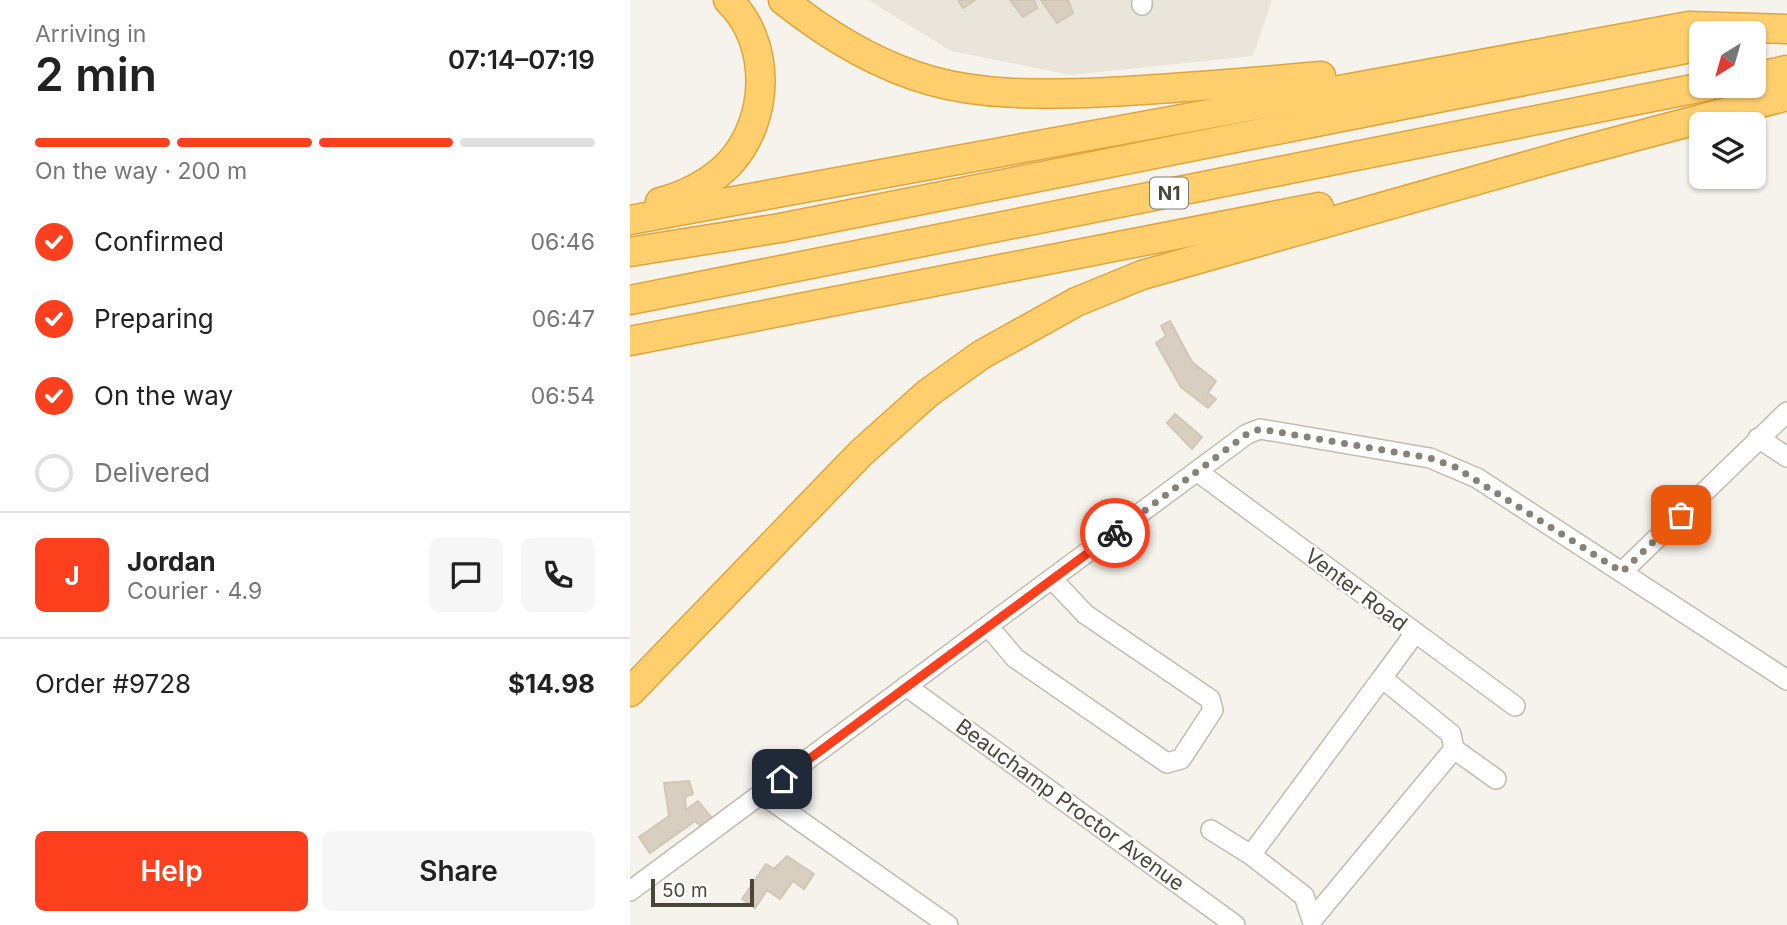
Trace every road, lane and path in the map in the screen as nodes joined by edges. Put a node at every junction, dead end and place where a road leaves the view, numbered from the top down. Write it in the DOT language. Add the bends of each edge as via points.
graph roads {
  1 [pos="728,0"];
  2 [pos="783,0"];
  3 [pos="1787,29"];
  4 [pos="1766,33"];
  5 [pos="1689,48"];
  6 [pos="1480,63"];
  7 [pos="1787,70"];
  8 [pos="1766,74"];
  9 [pos="1689,90"];
  10 [pos="1787,96"];
  11 [pos="1569,154"];
  12 [pos="630,210"];
  13 [pos="630,220"];
  14 [pos="630,253"];
  15 [pos="630,300"];
  16 [pos="630,341"];
  17 [pos="1787,412"];
  18 [pos="1758,438"];
  19 [pos="1787,457"];
  20 [pos="1199,472"];
  21 [pos="1622,572"];
  22 [pos="1052,579"];
  23 [pos="988,626"];
  24 [pos="1415,634"];
  25 [pos="1381,678"];
  26 [pos="1787,680"];
  27 [pos="906,686"];
  28 [pos="630,692"];
  29 [pos="1516,706"];
  30 [pos="1454,749"];
  31 [pos="1496,779"];
  32 [pos="762,794"];
  33 [pos="1211,830"];
  34 [pos="1251,855"];
  35 [pos="630,891"];
  36 [pos="1312,922"];
  37 [pos="948,925"];
  38 [pos="1235,925"];
  1 -- 12 [label="highway" via="749,29 758,53 762,84 749,134 730,162 705,183"];
  2 -- 6 [label="highway" via="820,30 880,61 932,81 994,92 1142,91"];
  3 -- 4 [label="highway"];
  3 -- 6 [label="highway" via="1689,26"];
  5 -- 14 [label="highway, N1" via="780,228"];
  6 -- 13 [label="highway"];
  7 -- 8 [label="highway"];
  9 -- 15 [label="highway, N1"];
  10 -- 11 [label="highway"];
  11 -- 16 [label="highway" via="1185,235"];
  11 -- 28 [label="highway" via="1142,275 1076,302 981,355 928,393 861,453"];
  17 -- 18 [label="street"];
  18 -- 19 [label="street"];
  18 -- 21 [label="street"];
  20 -- 21 [label="street" via="1260,429 1430,458 1477,478"];
  20 -- 22 [label="street"];
  20 -- 24 [label="street, Venter Road"];
  21 -- 26 [label="street"];
  22 -- 23 [label="street"];
  22 -- 23 [label="street" via="1085,614 1210,699 1213,710 1181,759 1167,763 1014,658"];
  23 -- 27 [label="street"];
  24 -- 25 [label="street"];
  24 -- 29 [label="street, Venter Road"];
  25 -- 30 [label="street" via="1443,725 1455,741"];
  25 -- 34 [label="street"];
  27 -- 32 [label="street"];
  27 -- 38 [label="street, Beauchamp Proctor Avenue"];
  30 -- 31 [label="street"];
  30 -- 36 [label="street"];
  32 -- 35 [label="street"];
  32 -- 37 [label="street"];
  33 -- 34 [label="street"];
  34 -- 36 [label="street" via="1304,896"];
}
